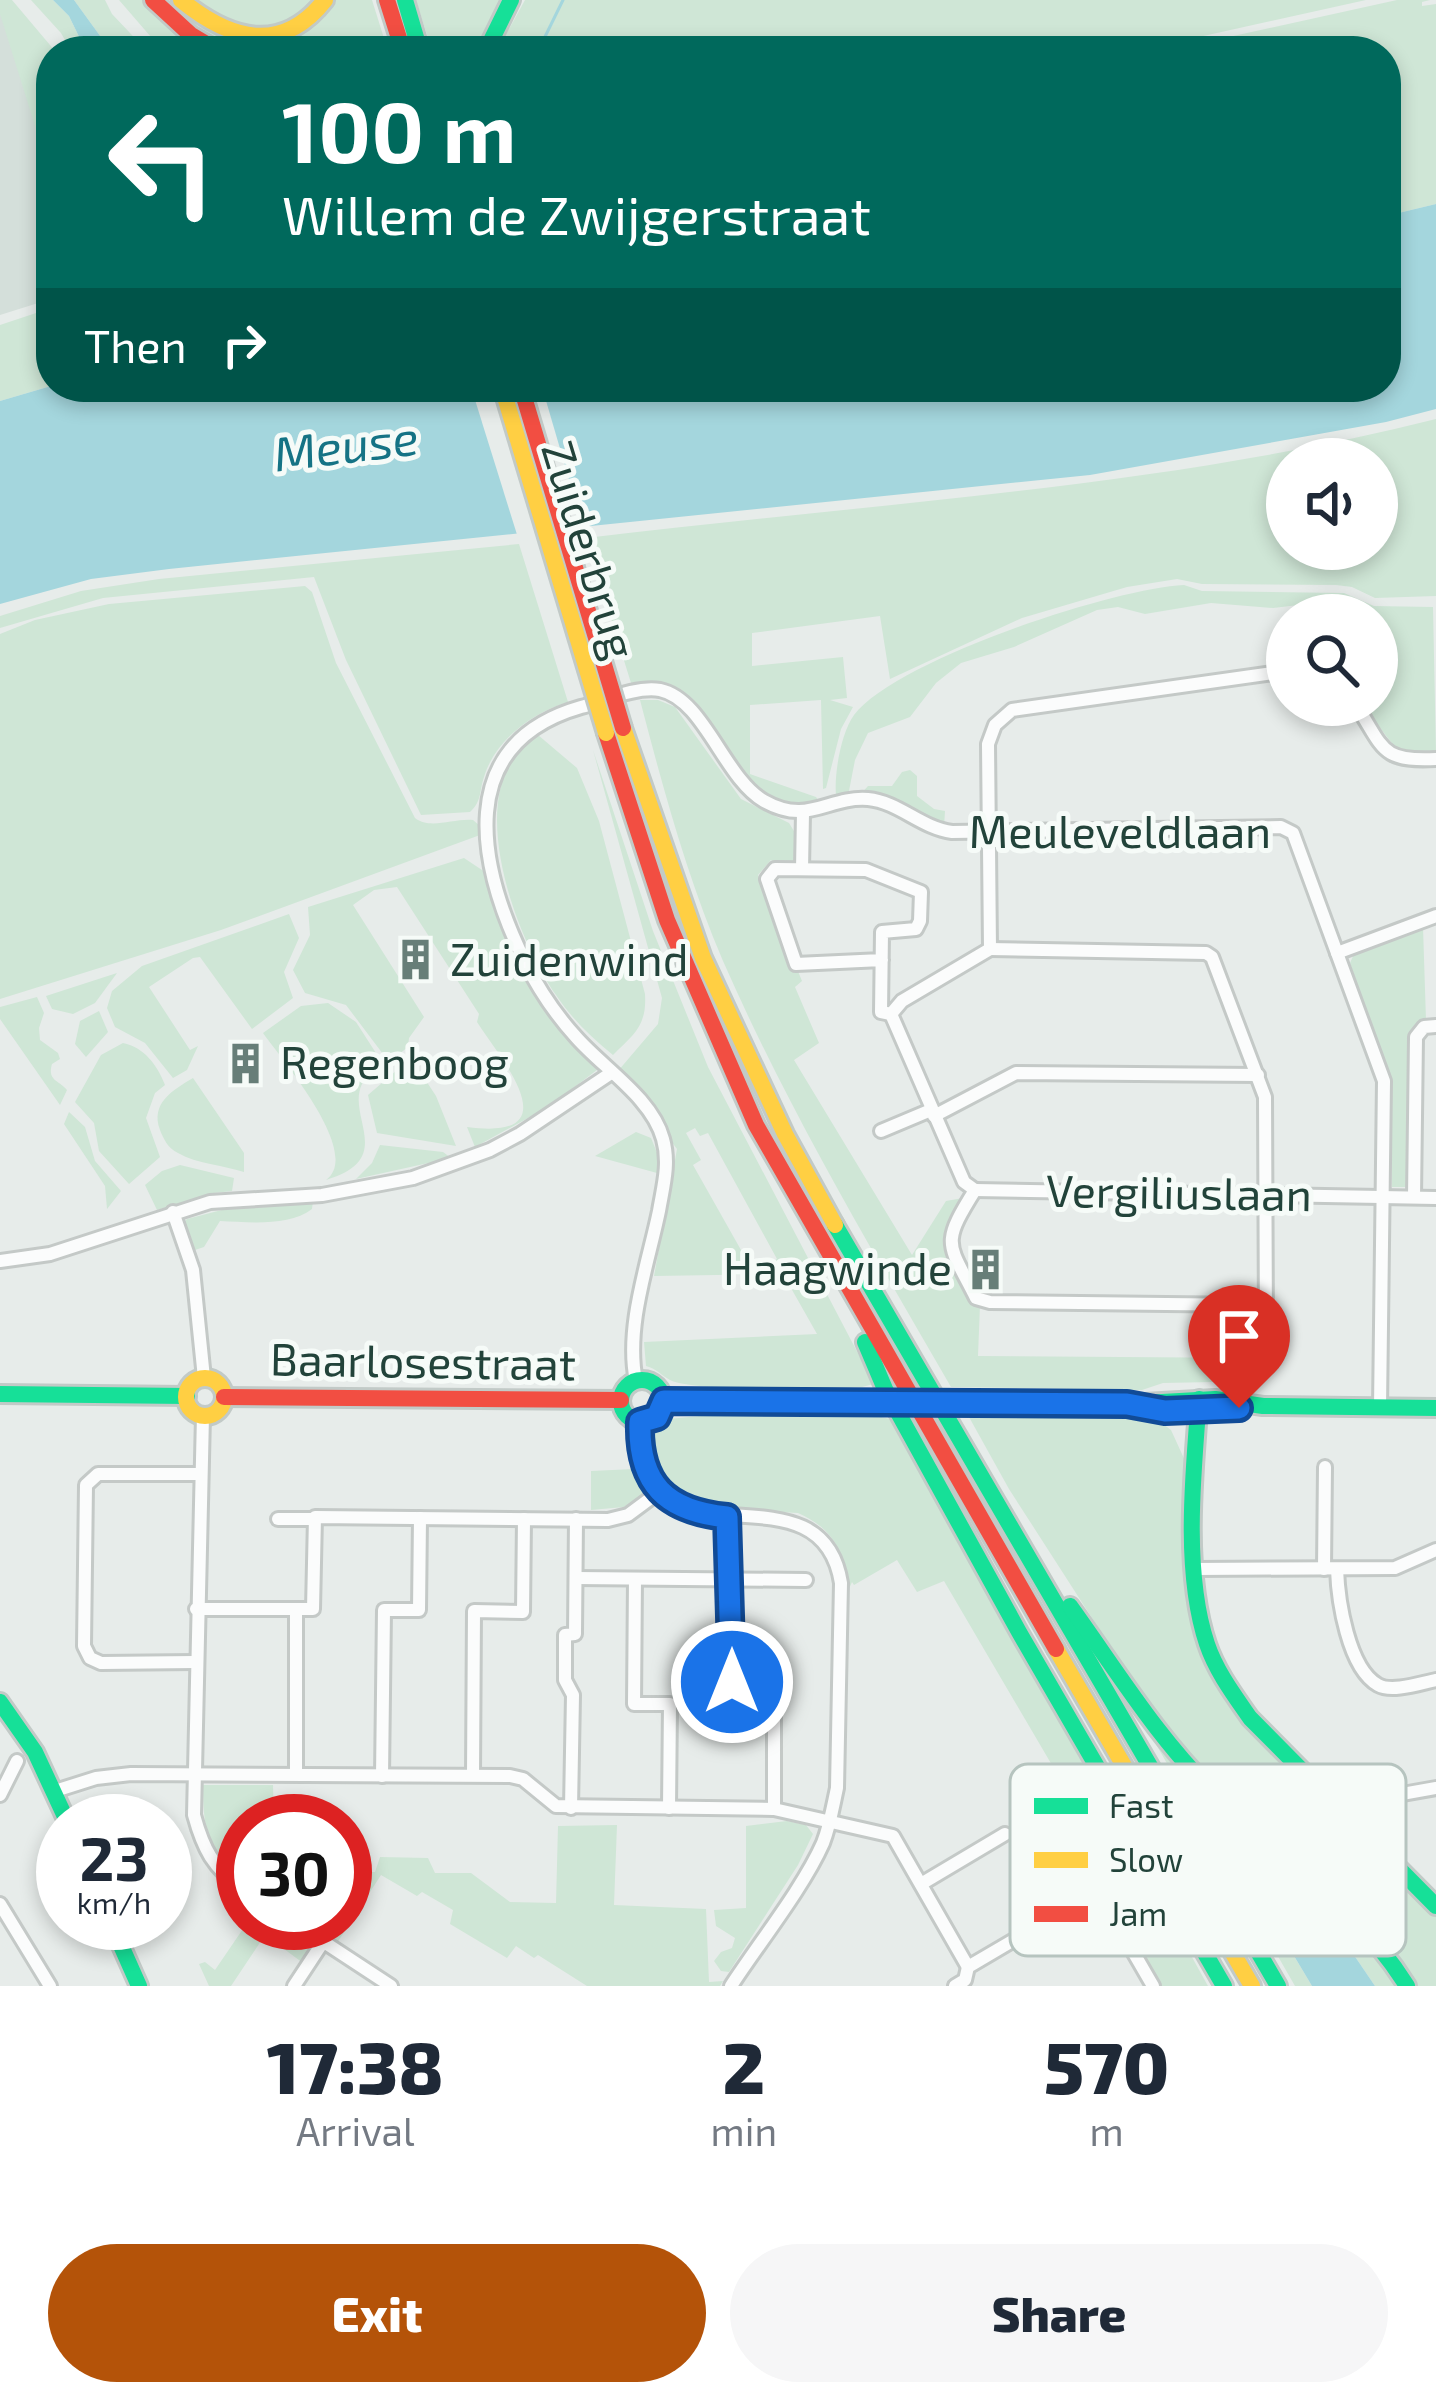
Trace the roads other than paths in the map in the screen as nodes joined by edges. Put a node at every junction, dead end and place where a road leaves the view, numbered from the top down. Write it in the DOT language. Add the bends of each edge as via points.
graph roads {
  1 [pos="153,0"];
  2 [pos="181,0"];
  3 [pos="325,0"];
  4 [pos="387,0"];
  5 [pos="405,0"];
  6 [pos="511,0"];
  7 [pos="193,36"];
  8 [pos="250,36"];
  9 [pos="274,36"];
  10 [pos="398,36"];
  11 [pos="416,36"];
  12 [pos="493,36"];
  13 [pos="507,402"];
  14 [pos="525,402"];
  15 [pos="1266,674"];
  16 [pos="1370,726"];
  17 [pos="615,730"];
  18 [pos="1436,759"];
  19 [pos="803,813"];
  20 [pos="989,831"];
  21 [pos="802,869"];
  22 [pos="1436,916"];
  23 [pos="990,949"];
  24 [pos="1337,952"];
  25 [pos="882,960"];
  26 [pos="891,1014"];
  27 [pos="1436,1026"];
  28 [pos="610,1073"];
  29 [pos="1258,1075"];
  30 [pos="933,1113"];
  31 [pos="881,1131"];
  32 [pos="975,1190"];
  33 [pos="1266,1193"];
  34 [pos="1383,1196"];
  35 [pos="1414,1197"];
  36 [pos="1436,1198"];
  37 [pos="173,1212"];
  38 [pos="0,1261"];
  39 [pos="836,1270"];
  40 [pos="1265,1297"];
  41 [pos="1266,1334"];
  42 [pos="204,1378"];
  43 [pos="636,1381"];
  44 [pos="0,1394"];
  45 [pos="187,1396"];
  46 [pos="224,1396"];
  47 [pos="621,1400"];
  48 [pos="664,1401"];
  49 [pos="1191,1405"];
  50 [pos="1380,1408"];
  51 [pos="1436,1408"];
  52 [pos="203,1415"];
  53 [pos="640,1422"];
  54 [pos="1324,1467"];
  55 [pos="199,1474"];
  56 [pos="659,1492"];
  57 [pos="727,1517"];
  58 [pos="420,1518"];
  59 [pos="278,1519"];
  60 [pos="314,1519"];
  61 [pos="524,1519"];
  62 [pos="576,1519"];
  63 [pos="1005,1520"];
  64 [pos="1436,1550"];
  65 [pos="1195,1569"];
  66 [pos="1330,1569"];
  67 [pos="576,1579"];
  68 [pos="635,1579"];
  69 [pos="806,1580"];
  70 [pos="727,1581"];
  71 [pos="196,1609"];
  72 [pos="296,1609"];
  73 [pos="195,1663"];
  74 [pos="1436,1680"];
  75 [pos="0,1702"];
  76 [pos="26,1756"];
  77 [pos="0,1757"];
  78 [pos="1095,1764"];
  79 [pos="1123,1764"];
  80 [pos="1148,1764"];
  81 [pos="1186,1764"];
  82 [pos="1295,1764"];
  83 [pos="194,1774"];
  84 [pos="296,1774"];
  85 [pos="472,1775"];
  86 [pos="382,1776"];
  87 [pos="1436,1788"];
  88 [pos="55,1791"];
  89 [pos="1406,1793"];
  90 [pos="56,1794"];
  91 [pos="0,1795"];
  92 [pos="571,1808"];
  93 [pos="669,1808"];
  94 [pos="774,1809"];
  95 [pos="830,1819"];
  96 [pos="1005,1834"];
  97 [pos="216,1866"];
  98 [pos="1406,1876"];
  99 [pos="921,1884"];
  100 [pos="0,1904"];
  101 [pos="1436,1906"];
  102 [pos="4,1920"];
  103 [pos="1010,1942"];
  104 [pos="123,1950"];
  105 [pos="318,1950"];
  106 [pos="335,1950"];
  107 [pos="1136,1956"];
  108 [pos="1207,1956"];
  109 [pos="1235,1956"];
  110 [pos="1260,1956"];
  111 [pos="1387,1956"];
  112 [pos="968,1966"];
  113 [pos="50,1986"];
  114 [pos="139,1986"];
  115 [pos="294,1986"];
  116 [pos="391,1986"];
  117 [pos="731,1986"];
  118 [pos="955,1986"];
  119 [pos="1153,1986"];
  120 [pos="1224,1986"];
  121 [pos="1252,1986"];
  122 [pos="1278,1986"];
  123 [pos="1407,1986"];
  1 -- 7 [label="main road"];
  2 -- 8 [label="main road" via="229,32"];
  3 -- 9 [label="main road" via="299,27"];
  4 -- 10 [label="main road"];
  5 -- 11 [label="main road"];
  6 -- 12 [label="main road"];
  13 -- 17 [label="main road, Zuiderbrug, bridge"];
  14 -- 17 [label="main road, Zuiderbrug, bridge"];
  15 -- 20 [label="street" via="1012,710 988,744"];
  16 -- 18 [label="street" via="1400,761"];
  17 -- 39 [label="main road" via="667,920 756,1125"];
  17 -- 63 [label="main road" via="741,1045 832,1222"];
  19 -- 20 [label="street, Meuleveldlaan" via="862,798 935,830"];
  19 -- 21 [label="street"];
  19 -- 28 [label="street" via="759,798 686,705 656,689 534,725 502,758 487,814 502,906 550,1003"];
  20 -- 23 [label="street"];
  20 -- 24 [label="street, Meuleveldlaan" via="1281,827 1299,841"];
  21 -- 25 [label="street" via="775,869 767,879 796,964"];
  21 -- 25 [label="street" via="866,870 921,892 916,929 882,932"];
  22 -- 24 [label="street"];
  23 -- 26 [label="street"];
  23 -- 29 [label="street" via="1205,952 1219,967"];
  24 -- 34 [label="street, Meuleveldlaan" via="1384,1081"];
  25 -- 26 [label="street" via="881,1012"];
  26 -- 30 [label="street"];
  27 -- 35 [label="street" via="1416,1036"];
  28 -- 37 [label="street" via="490,1150 413,1178"];
  28 -- 43 [label="street" via="652,1114 667,1154 634,1338"];
  29 -- 30 [label="street" via="1016,1073"];
  29 -- 33 [label="street"];
  30 -- 31 [label="street"];
  30 -- 32 [label="street"];
  32 -- 33 [label="street, Vergiliuslaan"];
  32 -- 40 [label="street" via="949,1245 976,1298 1252,1305"];
  33 -- 34 [label="street, Vergiliuslaan"];
  33 -- 40 [label="street"];
  34 -- 35 [label="street, Vergiliuslaan"];
  34 -- 50 [label="street, Meuleveldlaan"];
  35 -- 36 [label="street, Vergiliuslaan"];
  37 -- 38 [label="street" via="50,1254"];
  37 -- 42 [label="street" via="193,1270"];
  39 -- 78 [label="main road" via="885,1389"];
  39 -- 79 [label="main road"];
  40 -- 41 [label="street"];
  42 -- 45 [label="main road"];
  42 -- 46 [label="main road"];
  43 -- 47 [label="main road"];
  43 -- 48 [label="main road" via="653,1382"];
  44 -- 45 [label="main road"];
  45 -- 52 [label="main road"];
  46 -- 47 [label="main road, Baarlosestraat"];
  46 -- 52 [label="main road" via="217,1411"];
  47 -- 53 [label="main road"];
  48 -- 49 [label="main road, bridge"];
  48 -- 53 [label="main road" via="657,1417"];
  49 -- 50 [label="main road"];
  49 -- 65 [label="main road"];
  50 -- 51 [label="main road"];
  52 -- 55 [label="street"];
  53 -- 56 [label="street" via="639,1452"];
  54 -- 66 [label="street"];
  55 -- 71 [label="street"];
  55 -- 73 [label="street" via="98,1474 86,1485 90,1658"];
  56 -- 57 [label="street" via="700,1514"];
  56 -- 62 [label="street" via="628,1515"];
  57 -- 70 [label="street"];
  57 -- 95 [label="street" via="802,1524 837,1559 839,1736"];
  58 -- 60 [label="street"];
  58 -- 61 [label="street"];
  58 -- 86 [label="street" via="419,1610 384,1610"];
  59 -- 60 [label="street"];
  60 -- 72 [label="street" via="313,1609"];
  61 -- 62 [label="street"];
  61 -- 85 [label="street" via="523,1612 474,1611"];
  62 -- 67 [label="street"];
  63 -- 80 [label="main road"];
  63 -- 81 [label="main road"];
  64 -- 66 [label="street" via="1395,1568"];
  65 -- 66 [label="street"];
  65 -- 82 [label="main road" via="1208,1647 1225,1682"];
  66 -- 74 [label="street" via="1352,1649 1372,1679 1387,1688"];
  67 -- 68 [label="street"];
  67 -- 92 [label="street" via="565,1680 573,1695"];
  68 -- 70 [label="street"];
  68 -- 93 [label="street" via="634,1704 670,1704"];
  69 -- 70 [label="street"];
  70 -- 94 [label="street" via="731,1707 774,1708"];
  71 -- 72 [label="street"];
  71 -- 73 [label="street"];
  72 -- 84 [label="street"];
  73 -- 83 [label="street"];
  75 -- 76 [label="main road"];
  76 -- 77 [label="street"];
  76 -- 88 [label="main road"];
  76 -- 91 [label="street"];
  83 -- 84 [label="street"];
  83 -- 88 [label="street" via="96,1778"];
  83 -- 97 [label="street" via="194,1815"];
  84 -- 86 [label="street"];
  85 -- 86 [label="street"];
  85 -- 92 [label="street" via="523,1779 546,1801"];
  87 -- 89 [label="street"];
  88 -- 90 [label="main road"];
  92 -- 93 [label="street"];
  93 -- 94 [label="street"];
  94 -- 95 [label="street"];
  95 -- 99 [label="street" via="892,1836"];
  95 -- 117 [label="street" via="809,1868"];
  96 -- 99 [label="street"];
  98 -- 101 [label="main road"];
  99 -- 112 [label="street"];
  100 -- 102 [label="street"];
  102 -- 113 [label="street"];
  103 -- 112 [label="street"];
  104 -- 114 [label="main road"];
  105 -- 115 [label="street"];
  106 -- 116 [label="street"];
  107 -- 119 [label="street"];
  108 -- 120 [label="main road"];
  109 -- 121 [label="main road"];
  110 -- 122 [label="main road"];
  111 -- 123 [label="main road"];
  112 -- 118 [label="street"];
}
